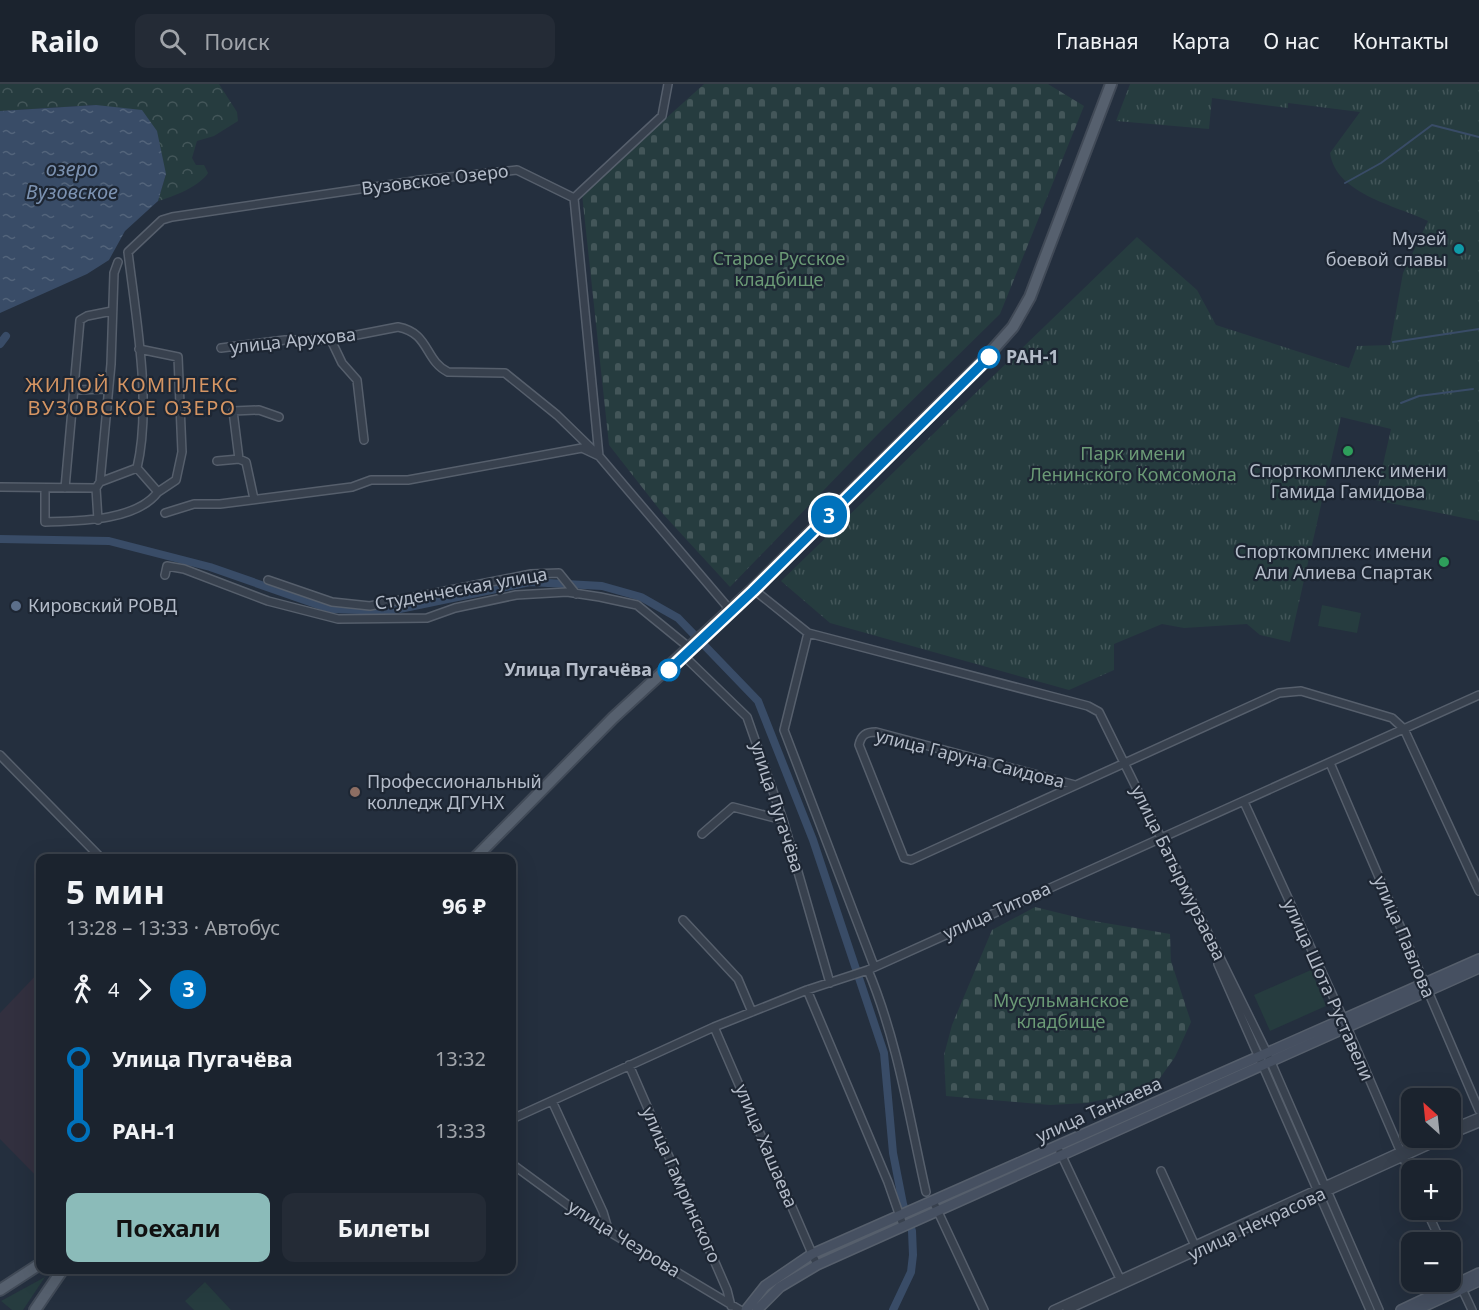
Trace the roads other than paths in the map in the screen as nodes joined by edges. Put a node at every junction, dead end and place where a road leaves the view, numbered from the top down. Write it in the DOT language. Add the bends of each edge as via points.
graph roads {
  1 [pos="668,84"];
  2 [pos="1112,84"];
  3 [pos="574,198"];
  4 [pos="118,262"];
  5 [pos="112,310"];
  6 [pos="331,340"];
  7 [pos="221,348"];
  8 [pos="139,349"];
  9 [pos="76,390"];
  10 [pos="108,390"];
  11 [pos="279,417"];
  12 [pos="364,440"];
  13 [pos="599,456"];
  14 [pos="239,459"];
  15 [pos="217,461"];
  16 [pos="137,468"];
  17 [pos="98,485"];
  18 [pos="0,487"];
  19 [pos="65,488"];
  20 [pos="45,489"];
  21 [pos="158,492"];
  22 [pos="254,499"];
  23 [pos="165,513"];
  24 [pos="98,520"];
  25 [pos="165,575"];
  26 [pos="268,580"];
  27 [pos="754,590"];
  28 [pos="576,594"];
  29 [pos="731,610"];
  30 [pos="808,633"];
  31 [pos="687,652"];
  32 [pos="1479,696"];
  33 [pos="1404,729"];
  34 [pos="0,755"];
  35 [pos="1330,763"];
  36 [pos="1123,764"];
  37 [pos="1075,786"];
  38 [pos="1244,802"];
  39 [pos="783,820"];
  40 [pos="702,834"];
  41 [pos="1161,839"];
  42 [pos="97,854"];
  43 [pos="480,854"];
  44 [pos="1479,891"];
  45 [pos="683,920"];
  46 [pos="1479,959"];
  47 [pos="871,968"];
  48 [pos="1479,968"];
  49 [pos="830,982"];
  50 [pos="1425,988"];
  51 [pos="807,990"];
  52 [pos="752,1012"];
  53 [pos="1344,1023"];
  54 [pos="714,1027"];
  55 [pos="1265,1060"];
  56 [pos="629,1065"];
  57 [pos="552,1101"];
  58 [pos="1479,1110"];
  59 [pos="516,1117"];
  60 [pos="1479,1117"];
  61 [pos="1479,1123"];
  62 [pos="1461,1124"];
  63 [pos="1461,1131"];
  64 [pos="1057,1147"];
  65 [pos="1411,1148"];
  66 [pos="1416,1148"];
  67 [pos="1400,1154"];
  68 [pos="1062,1156"];
  69 [pos="1403,1160"];
  70 [pos="516,1167"];
  71 [pos="1161,1171"];
  72 [pos="1322,1191"];
  73 [pos="926,1192"];
  74 [pos="936,1205"];
  75 [pos="914,1214"];
  76 [pos="900,1215"];
  77 [pos="903,1226"];
  78 [pos="608,1229"];
  79 [pos="1196,1249"];
  80 [pos="812,1254"];
  81 [pos="817,1265"];
  82 [pos="36,1267"];
  83 [pos="1479,1273"];
  84 [pos="60,1274"];
  85 [pos="1479,1281"];
  86 [pos="1122,1283"];
  87 [pos="1461,1285"];
  88 [pos="0,1290"];
  89 [pos="1444,1292"];
  90 [pos="1448,1292"];
  91 [pos="730,1305"];
  92 [pos="35,1310"];
  93 [pos="740,1310"];
  94 [pos="746,1310"];
  95 [pos="757,1310"];
  96 [pos="984,1310"];
  97 [pos="1053,1310"];
  98 [pos="1066,1310"];
  99 [pos="1370,1310"];
  100 [pos="1379,1310"];
  101 [pos="1401,1310"];
  102 [pos="1416,1310"];
  103 [pos="1472,1310"];
  1 -- 3 [label="street" via="662,116"];
  2 -- 27 [label="main road" via="1023,316 982,364"];
  3 -- 8 [label="street, Вузовское Озеро" via="517,170 421,180 162,220 128,252"];
  3 -- 13 [label="street"];
  4 -- 5 [label="street"];
  5 -- 9 [label="street" via="80,320"];
  5 -- 10 [label="street"];
  6 -- 7 [label="street, улица Арухова" via="285,340"];
  6 -- 12 [label="street" via="342,363 357,380"];
  6 -- 13 [label="street, улица Арухова" via="398,327 415,332 440,368 448,372 505,373"];
  8 -- 16 [label="street" via="142,437"];
  8 -- 21 [label="street" via="178,357 182,452 176,480"];
  9 -- 10 [label="street"];
  9 -- 19 [label="street"];
  10 -- 17 [label="street"];
  11 -- 14 [label="street" via="259,410 233,411"];
  13 -- 22 [label="street" via="582,448 408,480 371,480 352,487"];
  13 -- 29 [label="street, улица Арухова"];
  14 -- 15 [label="street"];
  14 -- 22 [label="street" via="246,462"];
  16 -- 17 [label="street"];
  16 -- 21 [label="street"];
  17 -- 19 [label="street"];
  17 -- 24 [label="street"];
  18 -- 20 [label="street"];
  19 -- 20 [label="street"];
  20 -- 24 [label="street" via="45,522"];
  21 -- 24 [label="street" via="150,501"];
  22 -- 23 [label="street" via="194,504"];
  25 -- 28 [label="street, улица Пугачёва" via="167,566 184,569 268,601 338,619 427,618 516,595"];
  26 -- 28 [label="street, Студенческая улица" via="332,602 370,606 531,574 559,573"];
  27 -- 29 [label="main road"];
  27 -- 30 [label="street, улица Батырмурзаева"];
  28 -- 31 [label="street, улица Пугачёва" via="637,606 667,627"];
  29 -- 31 [label="main road"];
  30 -- 36 [label="street, улица Батырмурзаева" via="1094,708"];
  30 -- 47 [label="street" via="784,730"];
  31 -- 39 [label="street, улица Пугачёва" via="747,717"];
  31 -- 43 [label="main road"];
  32 -- 33 [label="street, улица Титова"];
  33 -- 35 [label="street, улица Титова"];
  33 -- 36 [label="street, улица Гаруна Саидова" via="1392,718 1301,691 1289,691"];
  33 -- 44 [label="street"];
  34 -- 42 [label="street"];
  35 -- 38 [label="street, улица Титова"];
  35 -- 50 [label="street, улица Павлова"];
  36 -- 37 [label="street, улица Гаруна Саидова"];
  36 -- 41 [label="street, улица Батырмурзаева"];
  37 -- 37 [label="street, улица Гаруна Саидова" via="907,861 859,745 863,735 876,732"];
  38 -- 41 [label="street, улица Титова"];
  38 -- 53 [label="street, улица Шота Руставели"];
  39 -- 40 [label="street" via="733,807"];
  39 -- 49 [label="street, улица Пугачёва"];
  41 -- 47 [label="street, улица Титова"];
  41 -- 55 [label="street, улица Батырмурзаева"];
  45 -- 52 [label="street" via="738,979"];
  46 -- 50 [label="main road, улица Танкаева"];
  47 -- 49 [label="street, улица Титова"];
  47 -- 73 [label="street" via="900,1064"];
  48 -- 50 [label="main road, улица Танкаева"];
  49 -- 51 [label="street, улица Титова"];
  50 -- 53 [label="main road, улица Танкаева"];
  50 -- 58 [label="street, улица Павлова"];
  51 -- 52 [label="street, улица Титова"];
  51 -- 76 [label="street"];
  52 -- 54 [label="street, улица Титова"];
  53 -- 55 [label="main road, улица Танкаева"];
  53 -- 67 [label="street, улица Шота Руставели"];
  54 -- 56 [label="street, улица Титова"];
  54 -- 80 [label="street, улица Хашаева"];
  55 -- 64 [label="main road, улица Танкаева"];
  55 -- 68 [label="main road, улица Танкаева"];
  55 -- 72 [label="street, улица Батырмурзаева"];
  56 -- 57 [label="street, улица Титова"];
  56 -- 91 [label="street, улица Гамринского" via="727,1290"];
  57 -- 59 [label="street, улица Титова"];
  57 -- 78 [label="street"];
  60 -- 62 [label="street"];
  61 -- 63 [label="street, улица Некрасова"];
  64 -- 68 [label="street"];
  64 -- 74 [label="main road, улица Танкаева"];
  65 -- 67 [label="street, улица Некрасова"];
  66 -- 67 [label="street, улица Некрасова"];
  67 -- 69 [label="street, улица Шота Руставели"];
  67 -- 72 [label="street, улица Некрасова"];
  68 -- 74 [label="main road, улица Танкаева"];
  68 -- 86 [label="street"];
  70 -- 78 [label="street, улица Чеэрова" via="583,1216"];
  71 -- 79 [label="street"];
  72 -- 79 [label="street, улица Некрасова"];
  72 -- 99 [label="street, улица Батырмурзаева"];
  72 -- 100 [label="street, улица Батырмурзаева"];
  74 -- 75 [label="main road, улица Танкаева"];
  74 -- 96 [label="street"];
  75 -- 76 [label="main road, улица Танкаева"];
  75 -- 77 [label="main road, улица Танкаева"];
  76 -- 77 [label="street"];
  76 -- 80 [label="main road, улица Танкаева"];
  77 -- 81 [label="main road, улица Танкаева"];
  78 -- 91 [label="street, улица Чеэрова"];
  79 -- 86 [label="street, улица Некрасова"];
  80 -- 81 [label="street, улица Хашаева"];
  80 -- 94 [label="main road, улица Танкаева" via="765,1286"];
  81 -- 95 [label="main road, улица Танкаева" via="780,1287"];
  82 -- 88 [label="main road"];
  83 -- 87 [label="main road"];
  84 -- 92 [label="main road"];
  85 -- 87 [label="main road"];
  86 -- 97 [label="street, улица Некрасова"];
  86 -- 98 [label="street, улица Некрасова"];
  87 -- 103 [label="street"];
  89 -- 101 [label="main road"];
  90 -- 102 [label="main road"];
  91 -- 93 [label="street, улица Чеэрова"];
}
